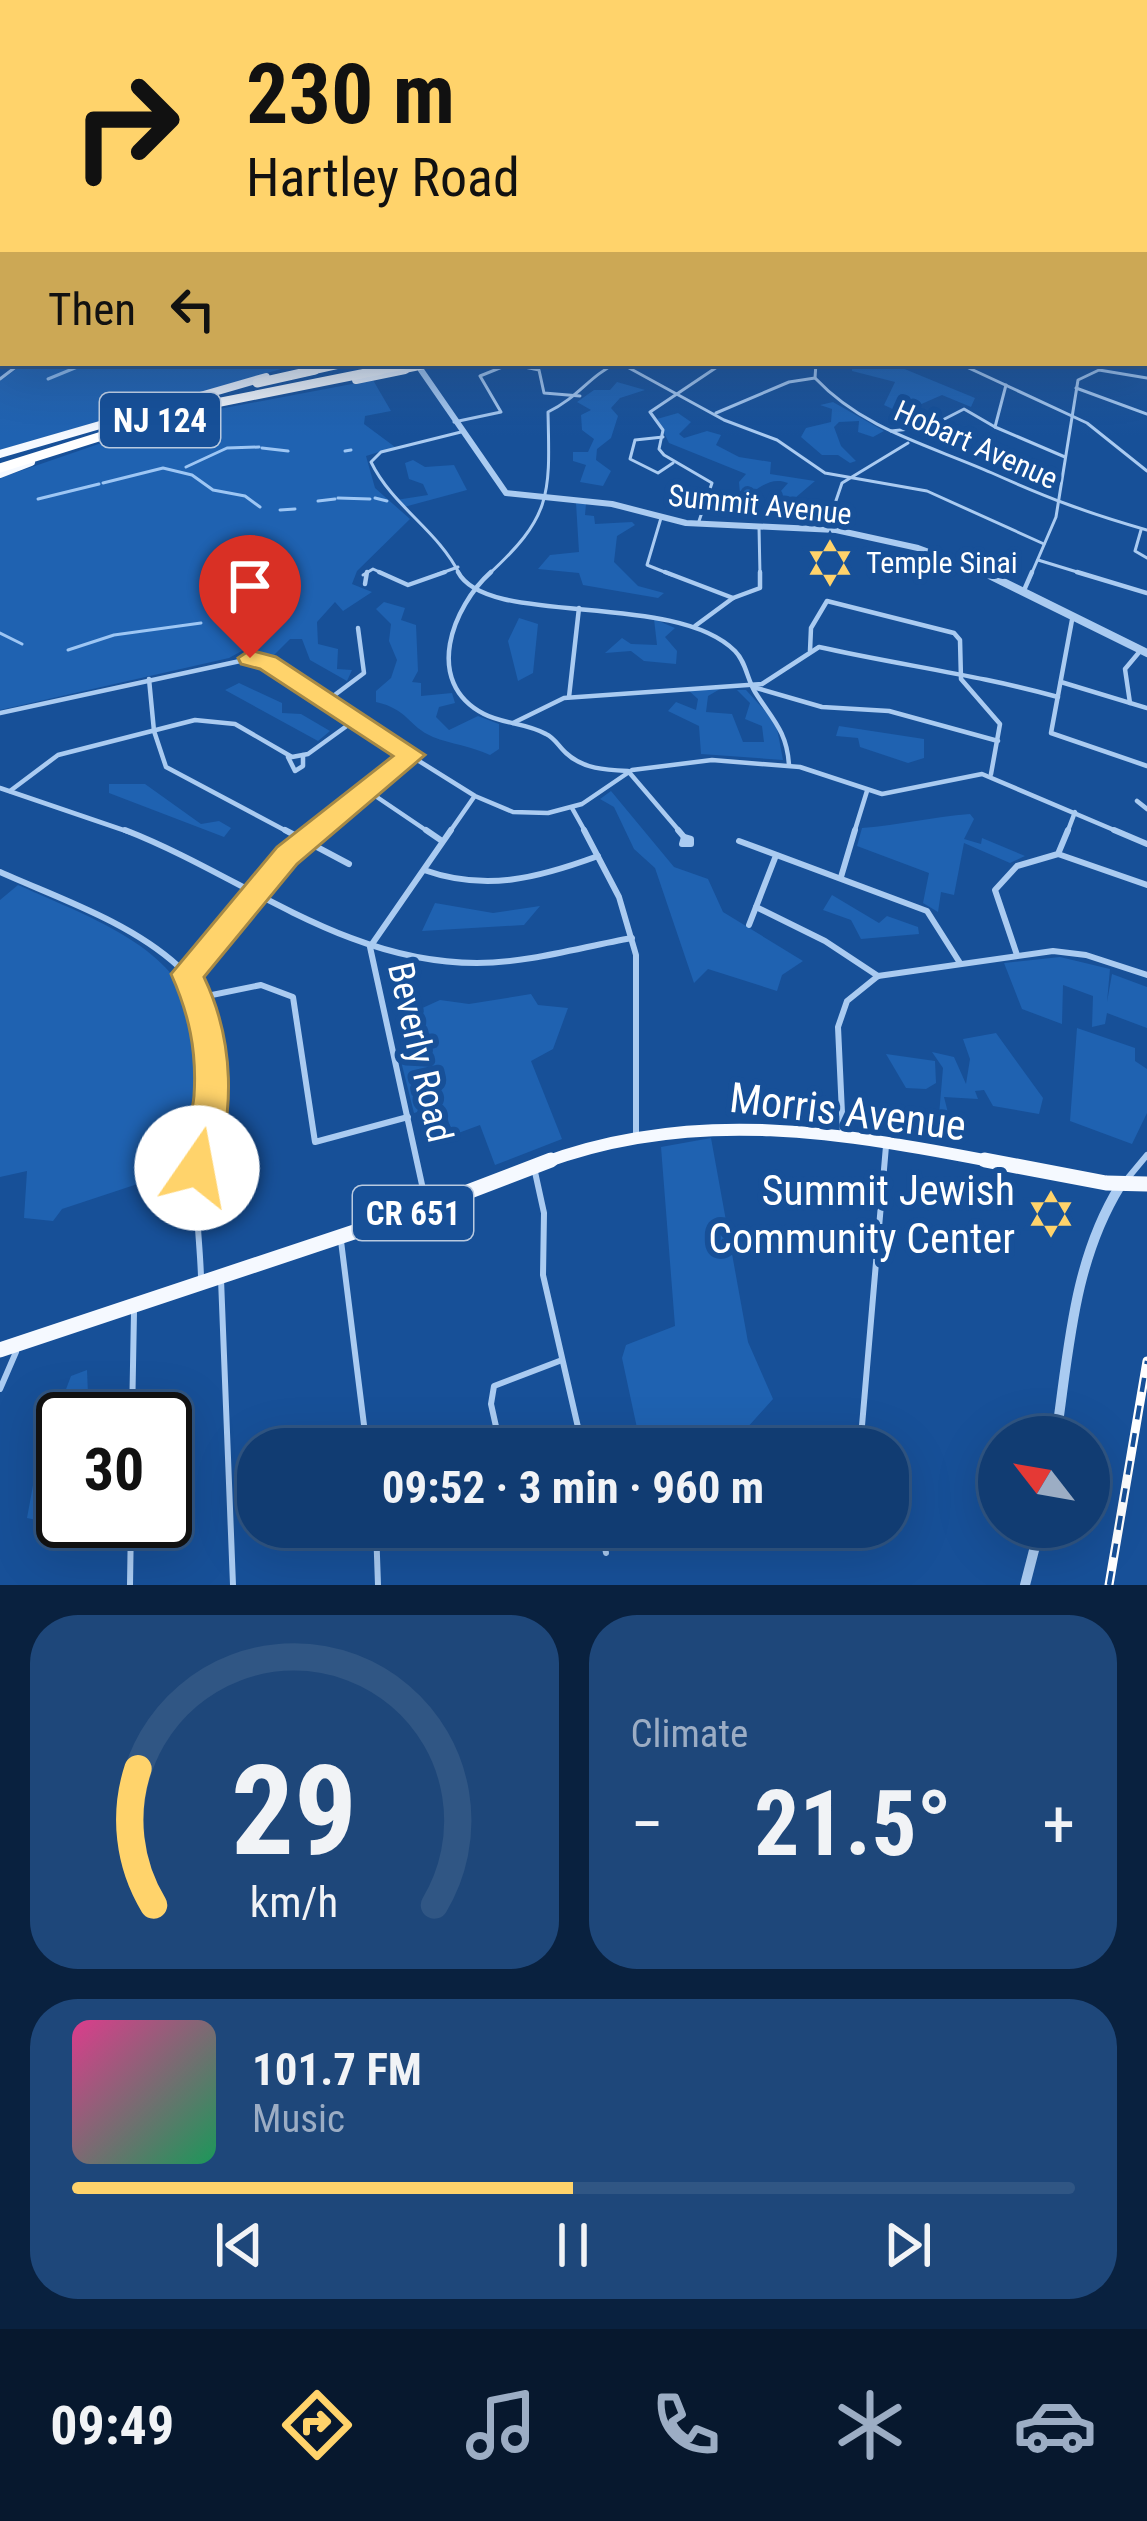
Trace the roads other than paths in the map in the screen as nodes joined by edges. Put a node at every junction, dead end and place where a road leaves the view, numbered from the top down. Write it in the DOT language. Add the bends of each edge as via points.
graph roads {
  1 [pos="330,366"];
  2 [pos="331,366"];
  3 [pos="367,366"];
  4 [pos="412,366"];
  5 [pos="413,366"];
  6 [pos="419,366"];
  7 [pos="500,366"];
  8 [pos="513,366"];
  9 [pos="611,366"];
  10 [pos="624,366"];
  11 [pos="712,366"];
  12 [pos="719,366"];
  13 [pos="816,366"];
  14 [pos="965,366"];
  15 [pos="1098,366"];
  16 [pos="716,368"];
  17 [pos="815,377"];
  18 [pos="1147,378"];
  19 [pos="326,385"];
  20 [pos="1006,385"];
  21 [pos="1076,388"];
  22 [pos="681,393"];
  23 [pos="580,396"];
  24 [pos="234,397"];
  25 [pos="1094,398"];
  26 [pos="1075,400"];
  27 [pos="161,409"];
  28 [pos="727,410"];
  29 [pos="713,413"];
  30 [pos="1071,414"];
  31 [pos="1147,414"];
  32 [pos="724,420"];
  33 [pos="454,422"];
  34 [pos="995,427"];
  35 [pos="889,431"];
  36 [pos="460,432"];
  37 [pos="663,437"];
  38 [pos="908,443"];
  39 [pos="1065,457"];
  40 [pos="673,463"];
  41 [pos="0,464"];
  42 [pos="1147,471"];
  43 [pos="845,478"];
  44 [pos="547,498"];
  45 [pos="1057,504"];
  46 [pos="661,518"];
  47 [pos="698,524"];
  48 [pos="759,527"];
  49 [pos="1144,529"];
  50 [pos="827,530"];
  51 [pos="1044,544"];
  52 [pos="1147,558"];
  53 [pos="1038,560"];
  54 [pos="458,567"];
  55 [pos="365,584"];
  56 [pos="1025,588"];
  57 [pos="475,590"];
  58 [pos="1147,593"];
  59 [pos="733,598"];
  60 [pos="580,606"];
  61 [pos="1074,615"];
  62 [pos="358,628"];
  63 [pos="693,628"];
  64 [pos="812,639"];
  65 [pos="824,647"];
  66 [pos="810,651"];
  67 [pos="1144,651"];
  68 [pos="959,675"];
  69 [pos="149,679"];
  70 [pos="1061,682"];
  71 [pos="752,686"];
  72 [pos="569,697"];
  73 [pos="1058,697"];
  74 [pos="328,700"];
  75 [pos="1130,703"];
  76 [pos="1147,708"];
  77 [pos="0,713"];
  78 [pos="356,719"];
  79 [pos="513,723"];
  80 [pos="154,731"];
  81 [pos="998,742"];
  82 [pos="303,755"];
  83 [pos="412,755"];
  84 [pos="288,757"];
  85 [pos="789,765"];
  86 [pos="1147,766"];
  87 [pos="603,769"];
  88 [pos="628,771"];
  89 [pos="990,776"];
  90 [pos="610,784"];
  91 [pos="0,788"];
  92 [pos="366,790"];
  93 [pos="10,791"];
  94 [pos="867,791"];
  95 [pos="475,796"];
  96 [pos="1136,801"];
  97 [pos="572,808"];
  98 [pos="1147,809"];
  99 [pos="1075,812"];
  100 [pos="684,837"];
  101 [pos="442,841"];
  102 [pos="739,841"];
  103 [pos="303,842"];
  104 [pos="1147,844"];
  105 [pos="1058,854"];
  106 [pos="776,855"];
  107 [pos="598,856"];
  108 [pos="349,864"];
  109 [pos="423,870"];
  110 [pos="0,872"];
  111 [pos="841,878"];
  112 [pos="1147,885"];
  113 [pos="251,897"];
  114 [pos="756,908"];
  115 [pos="749,925"];
  116 [pos="632,938"];
  117 [pos="370,947"];
  118 [pos="1017,955"];
  119 [pos="960,963"];
  120 [pos="187,974"];
  121 [pos="1147,975"];
  122 [pos="878,976"];
  123 [pos="202,998"];
  124 [pos="408,1117"];
  125 [pos="636,1134"];
  126 [pos="844,1139"];
  127 [pos="886,1146"];
  128 [pos="1147,1155"];
  129 [pos="533,1167"];
  130 [pos="1147,1184"];
  131 [pos="1121,1185"];
  132 [pos="427,1208"];
  133 [pos="340,1236"];
  134 [pos="221,1272"];
  135 [pos="201,1277"];
  136 [pos="134,1300"];
  137 [pos="21,1341"];
  138 [pos="0,1350"];
  139 [pos="562,1360"];
  140 [pos="0,1389"];
  141 [pos="132,1392"];
  142 [pos="1060,1416"];
  143 [pos="364,1428"];
  144 [pos="496,1428"];
  145 [pos="578,1428"];
  146 [pos="862,1428"];
  147 [pos="131,1548"];
  148 [pos="377,1548"];
  149 [pos="606,1548"];
  150 [pos="1035,1548"];
  151 [pos="607,1553"];
  152 [pos="130,1585"];
  153 [pos="232,1585"];
  154 [pos="378,1585"];
  155 [pos="1025,1585"];
  1 -- 41 [label="main road, NJ 124" via="155,406"];
  2 -- 27 [label="highway"];
  3 -- 27 [label="highway"];
  4 -- 24 [label="highway"];
  5 -- 19 [label="main road, NJ 124"];
  6 -- 33 [label="street, Summit Avenue"];
  7 -- 33 [label="street" via="480,376 501,412"];
  8 -- 23 [label="street" via="535,368 544,393"];
  9 -- 23 [label="street"];
  10 -- 22 [label="street"];
  11 -- 16 [label="street"];
  12 -- 16 [label="street"];
  13 -- 17 [label="street"];
  14 -- 20 [label="street"];
  15 -- 18 [label="street"];
  15 -- 21 [label="street"];
  16 -- 22 [label="street"];
  17 -- 28 [label="street" via="785,380 766,397"];
  17 -- 35 [label="street, Hobart Avenue"];
  19 -- 24 [label="highway"];
  19 -- 41 [label="main road, NJ 124"];
  20 -- 30 [label="street"];
  20 -- 34 [label="street"];
  21 -- 25 [label="street"];
  21 -- 26 [label="street"];
  22 -- 29 [label="street"];
  22 -- 37 [label="street" via="651,410"];
  23 -- 44 [label="street" via="547,415"];
  24 -- 41 [label="highway"];
  25 -- 26 [label="street"];
  25 -- 31 [label="street"];
  26 -- 30 [label="street"];
  27 -- 41 [label="highway"];
  28 -- 29 [label="street"];
  28 -- 32 [label="street"];
  29 -- 32 [label="street"];
  30 -- 39 [label="street"];
  30 -- 42 [label="street"];
  32 -- 43 [label="street"];
  33 -- 36 [label="street, Summit Avenue"];
  34 -- 35 [label="street" via="964,409 928,427"];
  34 -- 39 [label="street"];
  35 -- 38 [label="street, Hobart Avenue"];
  36 -- 44 [label="street, Summit Avenue" via="499,489"];
  36 -- 54 [label="street" via="381,452 371,462 384,494 451,549"];
  37 -- 40 [label="street" via="661,453"];
  37 -- 40 [label="street" via="635,440 630,459 658,473"];
  38 -- 43 [label="street"];
  38 -- 45 [label="street, Hobart Avenue"];
  39 -- 45 [label="street"];
  40 -- 47 [label="street" via="712,483"];
  43 -- 50 [label="street" via="828,506"];
  43 -- 51 [label="street" via="927,491"];
  44 -- 46 [label="street, Summit Avenue"];
  44 -- 57 [label="street" via="542,516"];
  45 -- 49 [label="street, Hobart Avenue"];
  45 -- 51 [label="street"];
  46 -- 47 [label="street, Summit Avenue"];
  46 -- 59 [label="street" via="647,565"];
  47 -- 48 [label="street, Summit Avenue"];
  48 -- 50 [label="street, Summit Avenue"];
  48 -- 59 [label="street" via="762,584"];
  49 -- 52 [label="street" via="1135,551"];
  50 -- 56 [label="street, Summit Avenue" via="923,550"];
  51 -- 53 [label="street"];
  53 -- 56 [label="street"];
  53 -- 58 [label="street"];
  54 -- 55 [label="street" via="408,585 373,569 363,574"];
  54 -- 57 [label="street"];
  56 -- 61 [label="street, Summit Avenue"];
  57 -- 60 [label="street"];
  57 -- 79 [label="street" via="444,638 457,690 468,706"];
  59 -- 63 [label="street"];
  60 -- 63 [label="street"];
  60 -- 72 [label="street"];
  61 -- 67 [label="street, Summit Avenue"];
  61 -- 70 [label="street"];
  62 -- 74 [label="street" via="364,673"];
  63 -- 71 [label="street" via="734,650"];
  64 -- 65 [label="street"];
  64 -- 66 [label="street"];
  64 -- 68 [label="street" via="826,601 940,627 960,640"];
  65 -- 66 [label="street"];
  65 -- 68 [label="street"];
  66 -- 71 [label="street"];
  67 -- 75 [label="street" via="1126,669"];
  68 -- 73 [label="street"];
  68 -- 81 [label="street" via="998,722"];
  69 -- 74 [label="street" via="254,658"];
  69 -- 77 [label="street"];
  69 -- 80 [label="street"];
  70 -- 73 [label="street"];
  70 -- 75 [label="street"];
  71 -- 72 [label="street"];
  71 -- 81 [label="street" via="822,707 890,711"];
  71 -- 85 [label="street" via="785,727"];
  72 -- 79 [label="street"];
  73 -- 86 [label="street" via="1051,733"];
  74 -- 78 [label="street"];
  75 -- 76 [label="street"];
  78 -- 82 [label="street"];
  78 -- 83 [label="street"];
  79 -- 87 [label="street" via="553,736 570,756"];
  80 -- 84 [label="street" via="228,721"];
  80 -- 93 [label="street" via="58,755"];
  80 -- 103 [label="street" via="172,773"];
  81 -- 89 [label="street"];
  82 -- 84 [label="street"];
  82 -- 84 [label="street" via="295,771"];
  83 -- 92 [label="street"];
  83 -- 95 [label="street"];
  85 -- 88 [label="street" via="712,760"];
  85 -- 94 [label="street"];
  87 -- 88 [label="street"];
  87 -- 90 [label="street"];
  88 -- 90 [label="street"];
  88 -- 100 [label="street"];
  89 -- 94 [label="street" via="903,793"];
  89 -- 99 [label="street"];
  90 -- 97 [label="street"];
  91 -- 93 [label="street"];
  92 -- 101 [label="street"];
  92 -- 103 [label="street"];
  93 -- 113 [label="street" via="153,842"];
  94 -- 111 [label="street"];
  95 -- 97 [label="street" via="522,814"];
  95 -- 101 [label="street, Beverly Road"];
  96 -- 98 [label="street"];
  97 -- 107 [label="street"];
  99 -- 104 [label="street"];
  99 -- 105 [label="street"];
  101 -- 109 [label="street, Beverly Road"];
  102 -- 106 [label="street"];
  103 -- 108 [label="street"];
  103 -- 113 [label="street"];
  105 -- 112 [label="street"];
  105 -- 118 [label="street" via="1016,866 995,890"];
  106 -- 111 [label="street"];
  106 -- 114 [label="street"];
  107 -- 109 [label="street" via="501,885"];
  107 -- 116 [label="street"];
  109 -- 117 [label="street, Beverly Road"];
  110 -- 120 [label="street" via="107,920"];
  111 -- 119 [label="street" via="927,910"];
  113 -- 117 [label="street"];
  113 -- 120 [label="street"];
  114 -- 115 [label="street"];
  114 -- 122 [label="street"];
  116 -- 117 [label="street" via="504,962"];
  116 -- 125 [label="street"];
  117 -- 124 [label="street, Beverly Road"];
  118 -- 119 [label="street"];
  118 -- 121 [label="street" via="1069,952"];
  119 -- 122 [label="street"];
  120 -- 123 [label="street"];
  122 -- 126 [label="street" via="854,992 838,1027"];
  123 -- 124 [label="street" via="262,984 293,997 315,1142"];
  123 -- 135 [label="street" via="212,1099 197,1168"];
  124 -- 132 [label="street, Beverly Road"];
  125 -- 126 [label="main road, Morris Avenue / CR 651" via="732,1127"];
  125 -- 129 [label="main road, Morris Avenue / CR 651"];
  126 -- 127 [label="main road, Morris Avenue / CR 651"];
  127 -- 131 [label="main road, Morris Avenue / CR 651"];
  127 -- 146 [label="street"];
  128 -- 131 [label="street"];
  129 -- 132 [label="main road, Morris Avenue / CR 651"];
  129 -- 139 [label="street" via="544,1213 543,1275"];
  130 -- 131 [label="main road, Morris Avenue / CR 651"];
  131 -- 142 [label="street" via="1086,1270"];
  132 -- 133 [label="main road, Morris Avenue / CR 651"];
  133 -- 134 [label="main road, Morris Avenue / CR 651"];
  133 -- 143 [label="street"];
  134 -- 135 [label="main road, Morris Avenue / CR 651"];
  134 -- 153 [label="street"];
  135 -- 136 [label="main road, Morris Avenue / CR 651"];
  136 -- 137 [label="main road, Morris Avenue / CR 651"];
  136 -- 141 [label="street"];
  137 -- 138 [label="main road, Morris Avenue / CR 651"];
  137 -- 140 [label="street"];
  139 -- 144 [label="street" via="494,1386"];
  139 -- 145 [label="street"];
  147 -- 152 [label="street"];
  148 -- 154 [label="street"];
  149 -- 151 [label="street"];
  150 -- 155 [label="street"];
}
